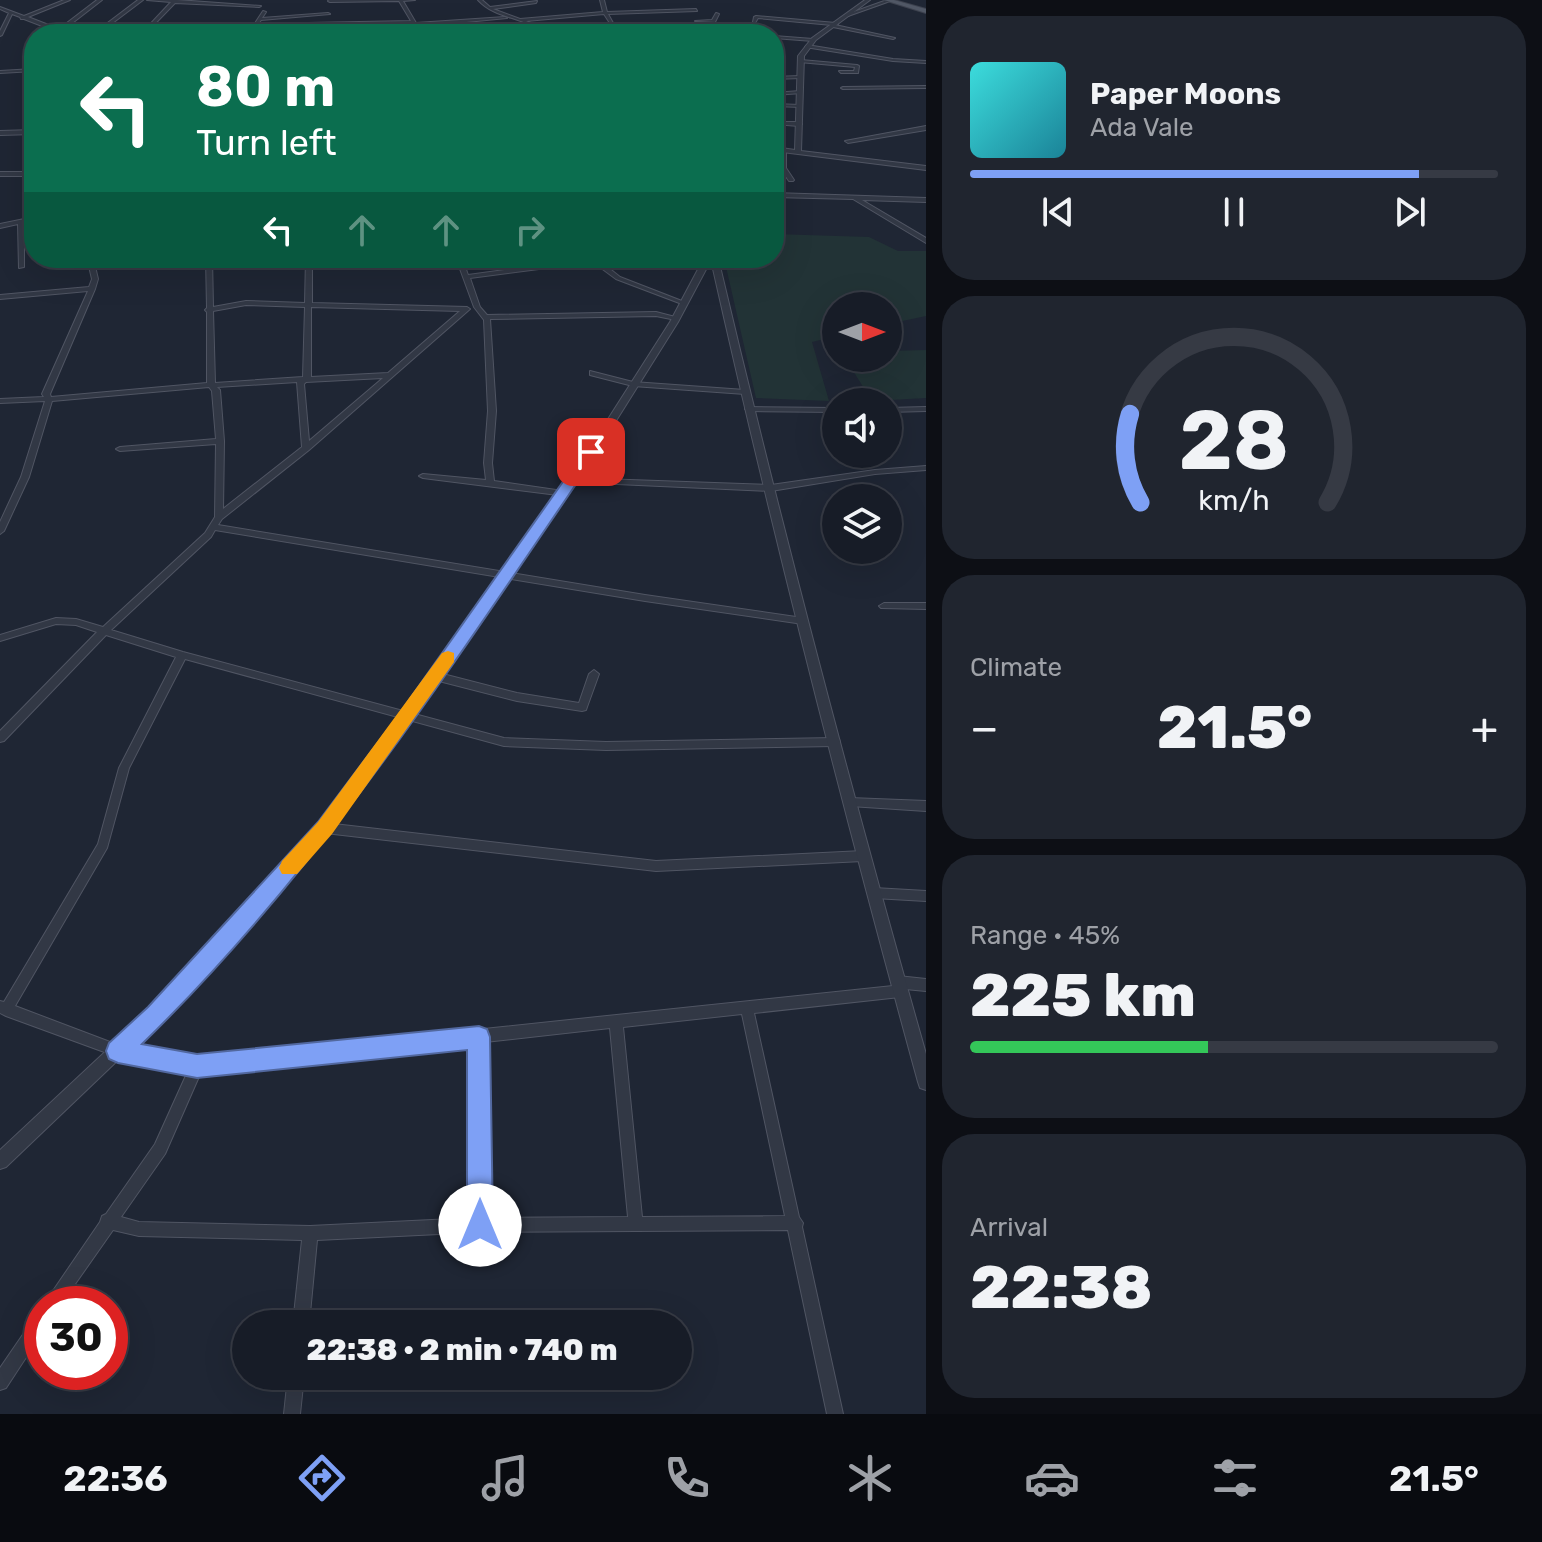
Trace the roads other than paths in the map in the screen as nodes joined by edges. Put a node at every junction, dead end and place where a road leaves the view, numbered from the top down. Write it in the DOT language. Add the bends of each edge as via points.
graph roads {
  1 [pos="68,0"];
  2 [pos="100,0"];
  3 [pos="141,0"];
  4 [pos="149,0"];
  5 [pos="330,0"];
  6 [pos="400,0"];
  7 [pos="413,0"];
  8 [pos="480,0"];
  9 [pos="602,0"];
  10 [pos="696,0"];
  11 [pos="868,0"];
  12 [pos="889,0"];
  13 [pos="175,1"];
  14 [pos="218,2"];
  15 [pos="536,2"];
  16 [pos="260,3"];
  17 [pos="523,3"];
  18 [pos="227,5"];
  19 [pos="0,8"];
  20 [pos="489,8"];
  21 [pos="696,10"];
  22 [pos="926,11"];
  23 [pos="606,13"];
  24 [pos="10,14"];
  25 [pos="219,14"];
  26 [pos="328,14"];
  27 [pos="717,14"];
  28 [pos="847,15"];
  29 [pos="539,16"];
  30 [pos="511,17"];
  31 [pos="21,18"];
  32 [pos="261,19"];
  33 [pos="519,20"];
  34 [pos="453,22"];
  35 [pos="755,22"];
  36 [pos="328,23"];
  37 [pos="414,23"];
  38 [pos="39,24"];
  39 [pos="68,24"];
  40 [pos="109,24"];
  41 [pos="153,24"];
  42 [pos="257,24"];
  43 [pos="308,24"];
  44 [pos="526,24"];
  45 [pos="611,24"];
  46 [pos="697,24"];
  47 [pos="834,25"];
  48 [pos="0,35"];
  49 [pos="784,38"];
  50 [pos="893,38"];
  51 [pos="813,40"];
  52 [pos="807,46"];
  53 [pos="801,61"];
  54 [pos="926,62"];
  55 [pos="24,71"];
  56 [pos="0,72"];
  57 [pos="841,72"];
  58 [pos="799,77"];
  59 [pos="784,78"];
  60 [pos="926,87"];
  61 [pos="843,88"];
  62 [pos="800,92"];
  63 [pos="784,93"];
  64 [pos="784,105"];
  65 [pos="800,106"];
  66 [pos="784,123"];
  67 [pos="799,124"];
  68 [pos="926,128"];
  69 [pos="24,132"];
  70 [pos="0,133"];
  71 [pos="848,141"];
  72 [pos="784,150"];
  73 [pos="798,151"];
  74 [pos="926,168"];
  75 [pos="784,170"];
  76 [pos="0,174"];
  77 [pos="24,174"];
  78 [pos="791,180"];
  79 [pos="784,195"];
  80 [pos="853,197"];
  81 [pos="926,200"];
  82 [pos="24,221"];
  83 [pos="21,222"];
  84 [pos="0,226"];
  85 [pos="926,241"];
  86 [pos="21,267"];
  87 [pos="92,268"];
  88 [pos="209,268"];
  89 [pos="309,268"];
  90 [pos="463,268"];
  91 [pos="529,268"];
  92 [pos="604,268"];
  93 [pos="703,268"];
  94 [pos="716,268"];
  95 [pos="466,277"];
  96 [pos="92,289"];
  97 [pos="0,297"];
  98 [pos="684,303"];
  99 [pos="308,304"];
  100 [pos="477,307"];
  101 [pos="466,309"];
  102 [pos="208,310"];
  103 [pos="485,317"];
  104 [pos="676,318"];
  105 [pos="593,373"];
  106 [pos="391,375"];
  107 [pos="307,378"];
  108 [pos="633,384"];
  109 [pos="211,385"];
  110 [pos="745,392"];
  111 [pos="49,399"];
  112 [pos="0,401"];
  113 [pos="749,409"];
  114 [pos="926,409"];
  115 [pos="822,410"];
  116 [pos="902,410"];
  117 [pos="220,441"];
  118 [pos="306,448"];
  119 [pos="120,449"];
  120 [pos="926,468"];
  121 [pos="423,476"];
  122 [pos="573,480"];
  123 [pos="490,483"];
  124 [pos="771,488"];
  125 [pos="563,494"];
  126 [pos="5,509"];
  127 [pos="217,522"];
  128 [pos="0,531"];
  129 [pos="506,573"];
  130 [pos="884,606"];
  131 [pos="926,606"];
  132 [pos="803,621"];
  133 [pos="102,633"];
  134 [pos="0,638"];
  135 [pos="182,655"];
  136 [pos="594,674"];
  137 [pos="435,676"];
  138 [pos="409,714"];
  139 [pos="0,738"];
  140 [pos="835,742"];
  141 [pos="850,802"];
  142 [pos="926,806"];
  143 [pos="325,828"];
  144 [pos="863,856"];
  145 [pos="874,893"];
  146 [pos="926,896"];
  147 [pos="926,985"];
  148 [pos="899,987"];
  149 [pos="3,1008"];
  150 [pos="747,1009"];
  151 [pos="616,1022"];
  152 [pos="479,1037"];
  153 [pos="118,1051"];
  154 [pos="197,1066"];
  155 [pos="926,1082"];
  156 [pos="0,1161"];
  157 [pos="107,1221"];
  158 [pos="796,1223"];
  159 [pos="636,1224"];
  160 [pos="480,1225"];
  161 [pos="310,1233"];
  162 [pos="64,1286"];
  163 [pos="302,1310"];
  164 [pos="24,1346"];
  165 [pos="0,1382"];
  166 [pos="295,1390"];
  167 [pos="292,1414"];
  168 [pos="835,1414"];
  1 -- 31 [label="street"];
  2 -- 39 [label="street"];
  3 -- 40 [label="street"];
  4 -- 13 [label="street"];
  5 -- 6 [label="street"];
  5 -- 26 [label="street"];
  6 -- 7 [label="street"];
  6 -- 37 [label="street"];
  8 -- 20 [label="street"];
  9 -- 23 [label="street"];
  10 -- 21 [label="street"];
  11 -- 28 [label="street"];
  12 -- 22 [label="main road"];
  12 -- 28 [label="street"];
  13 -- 14 [label="street"];
  13 -- 41 [label="street"];
  14 -- 18 [label="street"];
  15 -- 17 [label="street"];
  16 -- 18 [label="street"];
  16 -- 32 [label="street" via="265,9"];
  17 -- 20 [label="street"];
  17 -- 29 [label="street"];
  18 -- 25 [label="street"];
  19 -- 24 [label="street"];
  20 -- 30 [label="street"];
  21 -- 23 [label="street"];
  21 -- 46 [label="street"];
  23 -- 29 [label="street"];
  23 -- 45 [label="street"];
  24 -- 31 [label="street"];
  24 -- 48 [label="street"];
  26 -- 32 [label="street"];
  26 -- 36 [label="street"];
  27 -- 46 [label="street" via="714,21"];
  28 -- 47 [label="street"];
  29 -- 33 [label="street"];
  30 -- 33 [label="street"];
  30 -- 34 [label="street"];
  31 -- 38 [label="street"];
  32 -- 42 [label="street"];
  33 -- 44 [label="street"];
  34 -- 37 [label="street"];
  35 -- 47 [label="street" via="756,17"];
  36 -- 37 [label="street"];
  36 -- 43 [label="street"];
  45 -- 46 [label="street"];
  47 -- 50 [label="street"];
  47 -- 51 [label="street"];
  49 -- 51 [label="street"];
  51 -- 52 [label="street"];
  52 -- 53 [label="street"];
  52 -- 54 [label="street"];
  53 -- 57 [label="street" via="857,66 856,72"];
  53 -- 58 [label="street"];
  55 -- 56 [label="street"];
  58 -- 59 [label="street"];
  58 -- 62 [label="street"];
  60 -- 61 [label="street"];
  62 -- 63 [label="street"];
  62 -- 65 [label="street"];
  64 -- 65 [label="street"];
  65 -- 67 [label="street"];
  66 -- 67 [label="street"];
  67 -- 73 [label="street"];
  68 -- 71 [label="street"];
  69 -- 70 [label="street"];
  72 -- 73 [label="street"];
  73 -- 74 [label="street"];
  75 -- 78 [label="street"];
  76 -- 77 [label="street"];
  79 -- 80 [label="street"];
  80 -- 81 [label="street"];
  80 -- 85 [label="street"];
  82 -- 83 [label="street"];
  83 -- 84 [label="street"];
  83 -- 86 [label="street"];
  87 -- 96 [label="street"];
  88 -- 102 [label="street"];
  89 -- 99 [label="street"];
  90 -- 95 [label="street"];
  91 -- 95 [label="street"];
  92 -- 98 [label="street"];
  93 -- 98 [label="street"];
  94 -- 110 [label="street"];
  95 -- 100 [label="street"];
  96 -- 97 [label="street"];
  96 -- 111 [label="street" via="46,394"];
  98 -- 104 [label="street"];
  99 -- 101 [label="street"];
  99 -- 102 [label="street" via="246,303"];
  99 -- 107 [label="street"];
  100 -- 101 [label="street"];
  100 -- 103 [label="street"];
  101 -- 106 [label="street"];
  102 -- 109 [label="street"];
  103 -- 104 [label="street"];
  103 -- 123 [label="street" via="492,411"];
  104 -- 108 [label="street"];
  105 -- 108 [label="street"];
  106 -- 107 [label="street"];
  106 -- 118 [label="street"];
  107 -- 109 [label="street"];
  107 -- 118 [label="street" via="300,383"];
  108 -- 110 [label="street"];
  108 -- 122 [label="street"];
  109 -- 111 [label="street"];
  109 -- 117 [label="street" via="216,390"];
  110 -- 113 [label="street"];
  111 -- 112 [label="street"];
  111 -- 126 [label="street" via="25,477"];
  113 -- 115 [label="street"];
  113 -- 124 [label="street"];
  114 -- 116 [label="street"];
  117 -- 119 [label="street"];
  117 -- 127 [label="street"];
  118 -- 127 [label="street"];
  120 -- 124 [label="street"];
  121 -- 123 [label="street"];
  122 -- 124 [label="street"];
  122 -- 125 [label="street"];
  123 -- 125 [label="street"];
  124 -- 132 [label="street"];
  125 -- 129 [label="street"];
  126 -- 128 [label="street"];
  127 -- 129 [label="street"];
  127 -- 133 [label="street"];
  129 -- 132 [label="street"];
  129 -- 137 [label="street"];
  130 -- 131 [label="street"];
  132 -- 140 [label="street"];
  133 -- 134 [label="street" via="76,622 56,621"];
  133 -- 135 [label="street"];
  133 -- 139 [label="street"];
  135 -- 138 [label="street"];
  135 -- 149 [label="street" via="124,768 103,845"];
  136 -- 137 [label="street" via="582,707"];
  137 -- 138 [label="street"];
  138 -- 140 [label="street" via="504,742"];
  138 -- 143 [label="street"];
  140 -- 141 [label="street"];
  141 -- 142 [label="street"];
  141 -- 144 [label="street"];
  143 -- 144 [label="street" via="656,866"];
  143 -- 153 [label="street"];
  144 -- 145 [label="street"];
  145 -- 146 [label="street"];
  145 -- 148 [label="street"];
  147 -- 148 [label="street"];
  148 -- 150 [label="street"];
  148 -- 155 [label="street"];
  149 -- 153 [label="street"];
  150 -- 151 [label="street"];
  150 -- 158 [label="street"];
  151 -- 152 [label="street"];
  151 -- 159 [label="street"];
  152 -- 154 [label="street"];
  152 -- 160 [label="street"];
  153 -- 154 [label="street"];
  153 -- 156 [label="street"];
  154 -- 157 [label="street" via="160,1149"];
  157 -- 161 [label="street" via="139,1229"];
  157 -- 162 [label="street"];
  158 -- 159 [label="street"];
  158 -- 168 [label="street"];
  159 -- 160 [label="street"];
  160 -- 161 [label="street"];
  161 -- 163 [label="street"];
  164 -- 165 [label="street"];
  166 -- 167 [label="street"];
}
